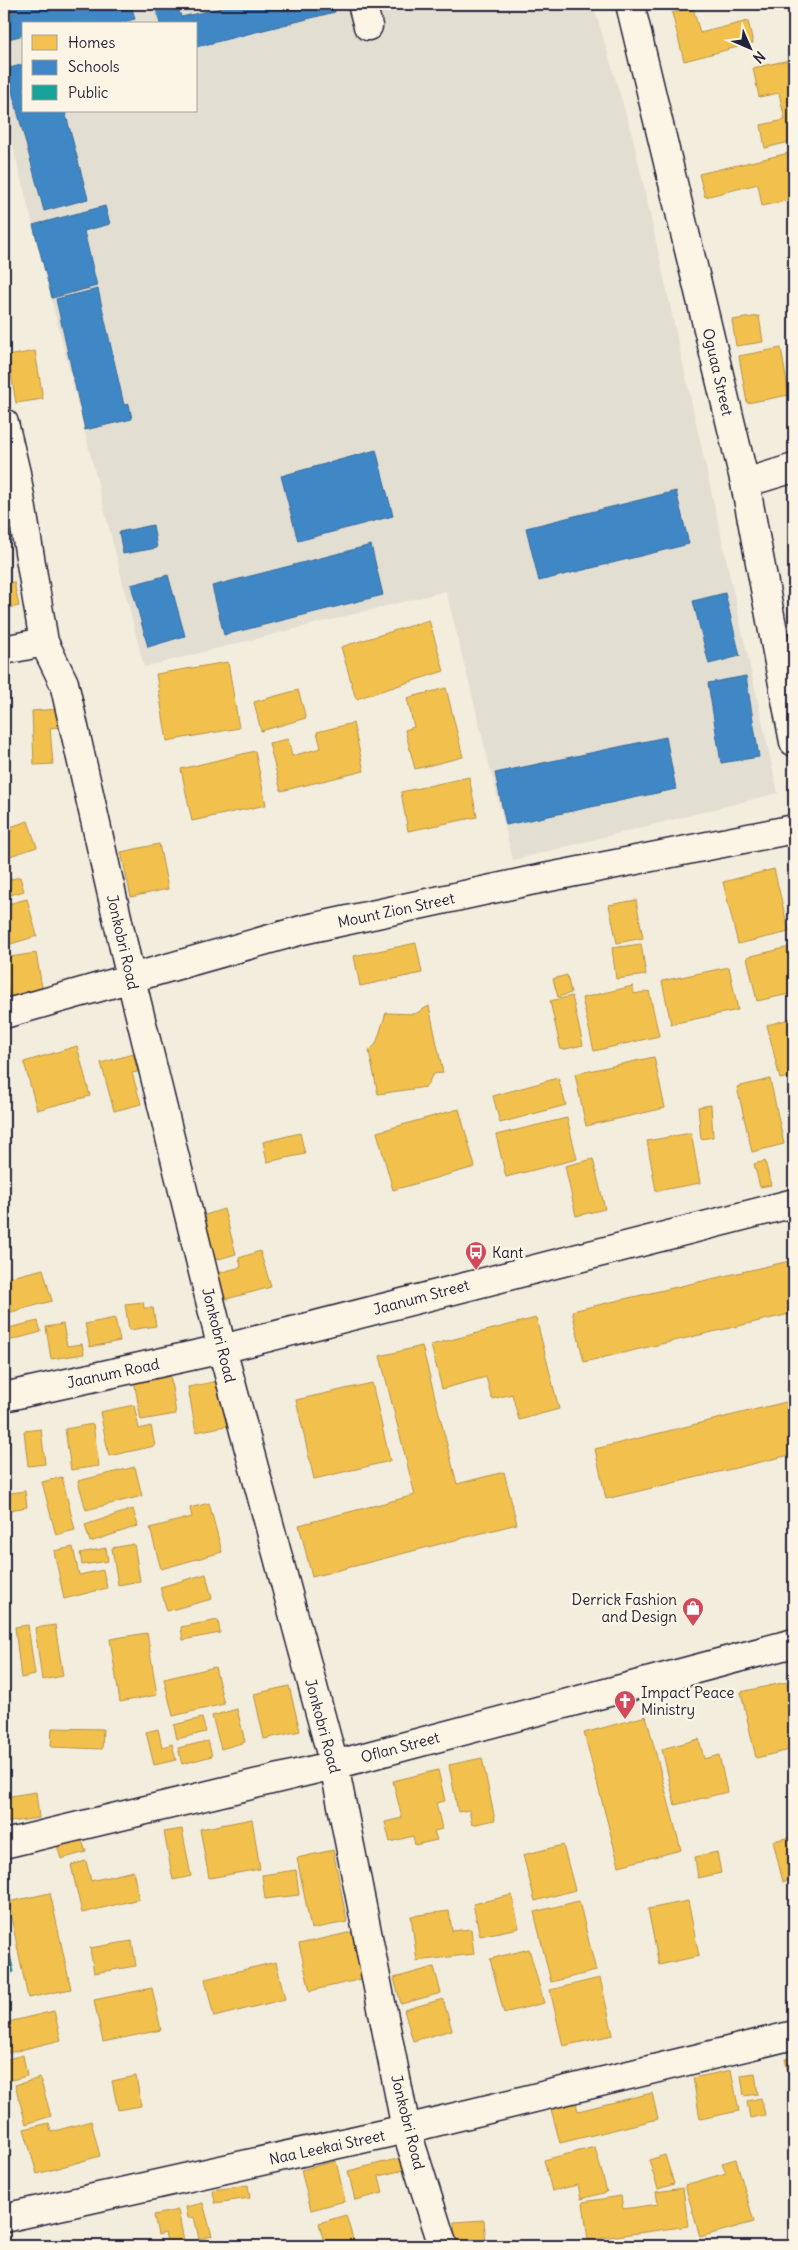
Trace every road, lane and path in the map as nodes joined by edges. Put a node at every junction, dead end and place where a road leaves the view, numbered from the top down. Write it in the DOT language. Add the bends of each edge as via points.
graph roads {
  1 [pos="630,4"];
  2 [pos="4,423"];
  3 [pos="794,468"];
  4 [pos="745,483"];
  5 [pos="44,642"];
  6 [pos="4,650"];
  7 [pos="794,742"];
  8 [pos="794,829"];
  9 [pos="131,979"];
  10 [pos="4,1014"];
  11 [pos="794,1203"];
  12 [pos="222,1349"];
  13 [pos="4,1397"];
  14 [pos="794,1643"];
  15 [pos="334,1765"];
  16 [pos="4,1844"];
  17 [pos="794,2035"];
  18 [pos="406,2129"];
  19 [pos="4,2218"];
  20 [pos="443,2246"];
  1 -- 4 [label="street, Oguaa Street"];
  2 -- 5 [label="street, Jonkobri Road" via="16,472"];
  3 -- 4 [label="street"];
  4 -- 7 [label="street, Oguaa Street"];
  5 -- 6 [label="street"];
  5 -- 9 [label="street, Jonkobri Road" via="64,683"];
  8 -- 9 [label="street, Mount Zion Street" via="302,930"];
  9 -- 10 [label="street, Mount Zion Street"];
  9 -- 12 [label="street, Jonkobri Road"];
  11 -- 12 [label="street, Jaanum Street"];
  12 -- 13 [label="street, Jaanum Road"];
  12 -- 15 [label="street, Jonkobri Road"];
  14 -- 15 [label="street, Oflan Street"];
  15 -- 16 [label="street, Oflan Street"];
  15 -- 18 [label="street, Jonkobri Road"];
  17 -- 18 [label="street, Naa Leekai Street"];
  18 -- 19 [label="street, Naa Leekai Street"];
  18 -- 20 [label="street, Jonkobri Road"];
}
